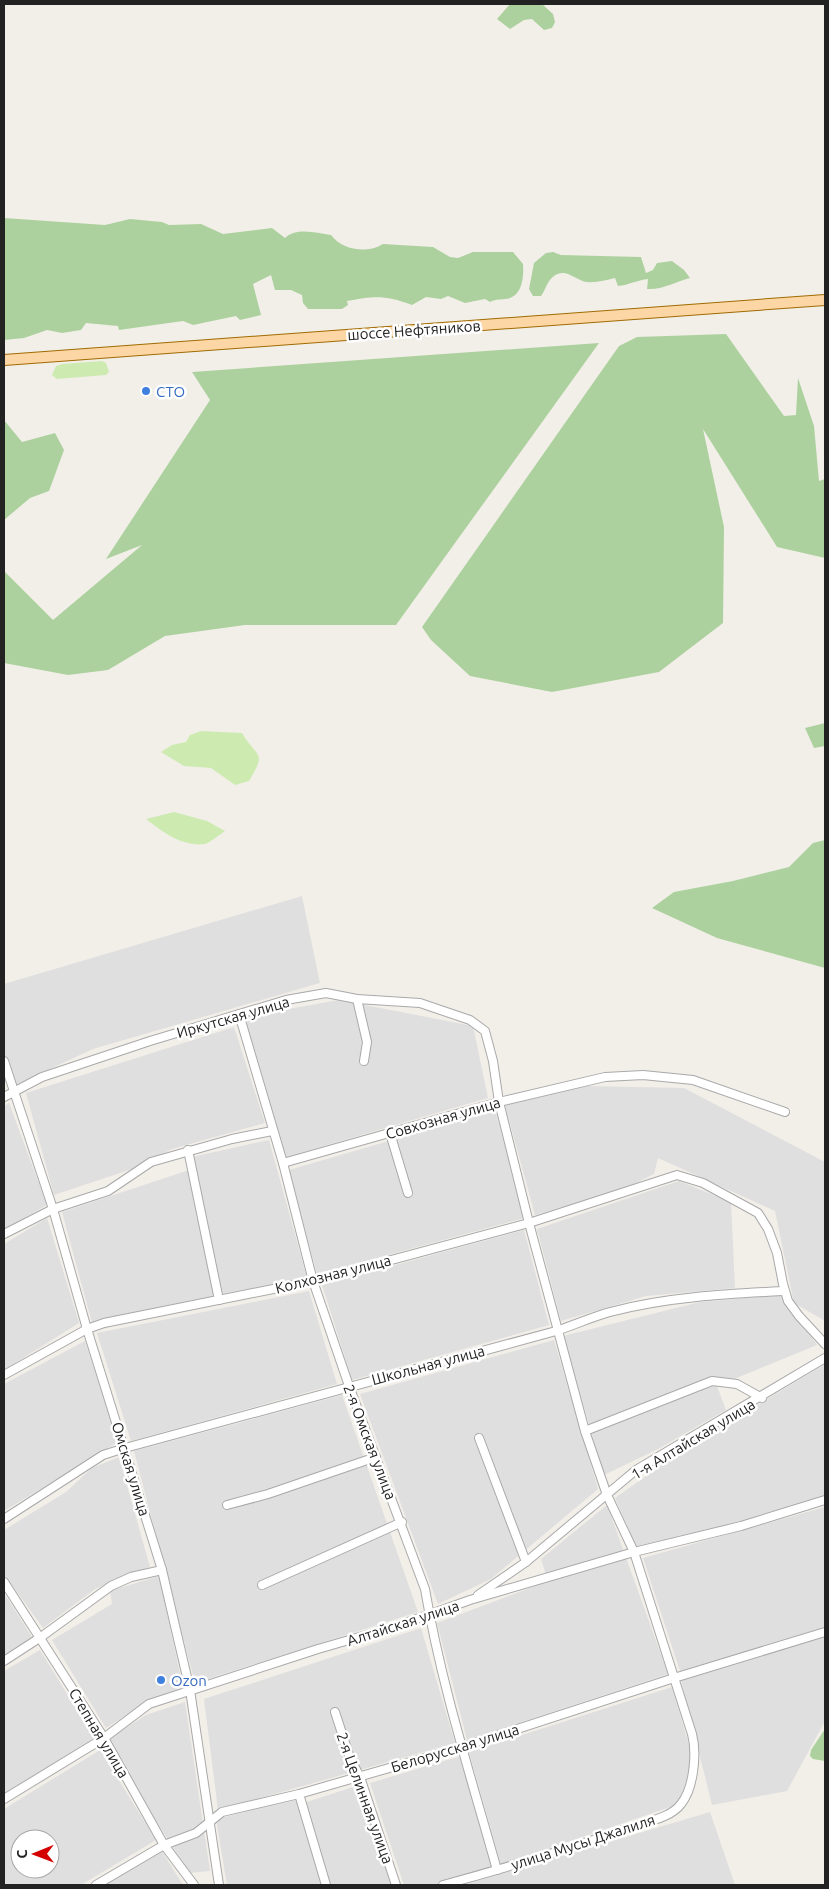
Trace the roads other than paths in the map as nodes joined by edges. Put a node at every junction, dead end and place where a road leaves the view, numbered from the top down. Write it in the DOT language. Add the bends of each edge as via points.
graph roads {
  1 [pos="825,300"];
  2 [pos="4,360"];
  3 [pos="357,999"];
  4 [pos="239,1014"];
  5 [pos="470,1020"];
  6 [pos="4,1061"];
  7 [pos="364,1061"];
  8 [pos="13,1091"];
  9 [pos="4,1097"];
  10 [pos="499,1102"];
  11 [pos="785,1112"];
  12 [pos="272,1132"];
  13 [pos="390,1132"];
  14 [pos="188,1150"];
  15 [pos="283,1163"];
  16 [pos="408,1193"];
  17 [pos="53,1209"];
  18 [pos="529,1223"];
  19 [pos="4,1234"];
  20 [pos="313,1281"];
  21 [pos="784,1291"];
  22 [pos="219,1300"];
  23 [pos="87,1329"];
  24 [pos="556,1331"];
  25 [pos="825,1344"];
  26 [pos="825,1358"];
  27 [pos="4,1375"];
  28 [pos="348,1386"];
  29 [pos="762,1398"];
  30 [pos="585,1431"];
  31 [pos="479,1438"];
  32 [pos="125,1448"];
  33 [pos="376,1458"];
  34 [pos="607,1495"];
  35 [pos="825,1500"];
  36 [pos="227,1505"];
  37 [pos="4,1518"];
  38 [pos="402,1522"];
  39 [pos="634,1552"];
  40 [pos="526,1562"];
  41 [pos="162,1570"];
  42 [pos="4,1582"];
  43 [pos="262,1585"];
  44 [pos="470,1600"];
  45 [pos="428,1615"];
  46 [pos="825,1632"];
  47 [pos="41,1637"];
  48 [pos="4,1660"];
  49 [pos="674,1678"];
  50 [pos="190,1690"];
  51 [pos="335,1712"];
  52 [pos="104,1738"];
  53 [pos="462,1747"];
  54 [pos="360,1777"];
  55 [pos="299,1794"];
  56 [pos="4,1799"];
  57 [pos="210,1820"];
  58 [pos="164,1845"];
  59 [pos="497,1870"];
  60 [pos="96,1885"];
  61 [pos="194,1885"];
  62 [pos="219,1885"];
  63 [pos="326,1885"];
  64 [pos="396,1885"];
  65 [pos="443,1885"];
  1 -- 2 [label="main road, шоссе Нефтяников"];
  3 -- 4 [label="street, Иркутская улица" via="326,993 286,1000"];
  3 -- 5 [label="street, Иркутская улица" via="420,1003"];
  3 -- 7 [label="street" via="367,1042"];
  4 -- 8 [label="street, Иркутская улица" via="42,1077"];
  4 -- 12 [label="street, 2-я Омская улица"];
  5 -- 10 [label="street, улица Мусы Джалиля" via="481,1026 488,1036"];
  6 -- 8 [label="street, Омская улица"];
  8 -- 9 [label="street, Иркутская улица"];
  8 -- 17 [label="street, Омская улица"];
  10 -- 11 [label="street, Совхозная улица" via="605,1077 643,1075 693,1080"];
  10 -- 13 [label="street, Совхозная улица"];
  10 -- 18 [label="street, улица Мусы Джалиля"];
  12 -- 14 [label="street"];
  12 -- 15 [label="street, 2-я Омская улица"];
  13 -- 15 [label="street, Совхозная улица"];
  13 -- 16 [label="street"];
  14 -- 17 [label="street" via="151,1162 108,1191"];
  14 -- 22 [label="street"];
  15 -- 20 [label="street, 2-я Омская улица"];
  17 -- 19 [label="street"];
  17 -- 23 [label="street, Омская улица"];
  18 -- 20 [label="street, Колхозная улица"];
  18 -- 21 [label="street, Колхозная улица" via="666,1176 683,1175 758,1213 778,1253"];
  18 -- 24 [label="street, улица Мусы Джалиля"];
  20 -- 22 [label="street, Колхозная улица"];
  20 -- 28 [label="street, 2-я Омская улица"];
  21 -- 24 [label="street, Школьная улица" via="658,1302 610,1312"];
  21 -- 25 [label="street" via="793,1309"];
  22 -- 23 [label="street, Колхозная улица"];
  23 -- 27 [label="street, Колхозная улица"];
  23 -- 32 [label="street, Омская улица"];
  24 -- 28 [label="street, Школьная улица"];
  24 -- 30 [label="street, улица Мусы Джалиля"];
  26 -- 29 [label="street, 1-я Алтайская улица"];
  28 -- 32 [label="street, Школьная улица"];
  28 -- 33 [label="street, 2-я Омская улица"];
  29 -- 30 [label="street" via="737,1384 712,1381"];
  29 -- 34 [label="street, 1-я Алтайская улица" via="651,1461"];
  30 -- 34 [label="street, улица Мусы Джалиля"];
  31 -- 40 [label="street"];
  32 -- 37 [label="street, Школьная улица" via="94,1460"];
  32 -- 41 [label="street, Омская улица"];
  33 -- 36 [label="street"];
  33 -- 38 [label="street, 2-я Омская улица"];
  34 -- 39 [label="street, улица Мусы Джалиля"];
  34 -- 40 [label="street, 1-я Алтайская улица"];
  35 -- 39 [label="street, Алтайская улица" via="741,1526"];
  38 -- 43 [label="street"];
  38 -- 45 [label="street, 2-я Омская улица" via="425,1589"];
  39 -- 44 [label="street, Алтайская улица"];
  39 -- 49 [label="street, улица Мусы Джалиля"];
  40 -- 44 [label="street, 1-я Алтайская улица"];
  41 -- 47 [label="street" via="131,1577 111,1586"];
  41 -- 50 [label="street, Омская улица"];
  42 -- 47 [label="street, Степная улица"];
  44 -- 45 [label="street, Алтайская улица"];
  45 -- 50 [label="street, Алтайская улица"];
  45 -- 53 [label="street, 2-я Омская улица"];
  46 -- 49 [label="street, Белорусская улица"];
  47 -- 48 [label="street"];
  47 -- 52 [label="street, Степная улица"];
  49 -- 53 [label="street, Белорусская улица"];
  49 -- 59 [label="street, улица Мусы Джалиля" via="694,1744 694,1765 681,1804 668,1814"];
  50 -- 52 [label="street, Алтайская улица" via="143,1707"];
  50 -- 57 [label="street, Омская улица"];
  51 -- 54 [label="street, 2-я Целинная улица" via="350,1758"];
  52 -- 56 [label="street, Алтайская улица"];
  52 -- 58 [label="street, Степная улица"];
  53 -- 54 [label="street, Белорусская улица"];
  53 -- 59 [label="street, 2-я Омская улица"];
  54 -- 55 [label="street, Белорусская улица"];
  54 -- 64 [label="street, 2-я Целинная улица"];
  55 -- 57 [label="street, Белорусская улица" via="222,1812"];
  55 -- 63 [label="street"];
  57 -- 58 [label="street, Белорусская улица" via="196,1833"];
  57 -- 62 [label="street, Омская улица"];
  58 -- 60 [label="street, Белорусская улица"];
  58 -- 61 [label="street, Степная улица"];
  59 -- 65 [label="street, улица Мусы Джалиля"];
}
